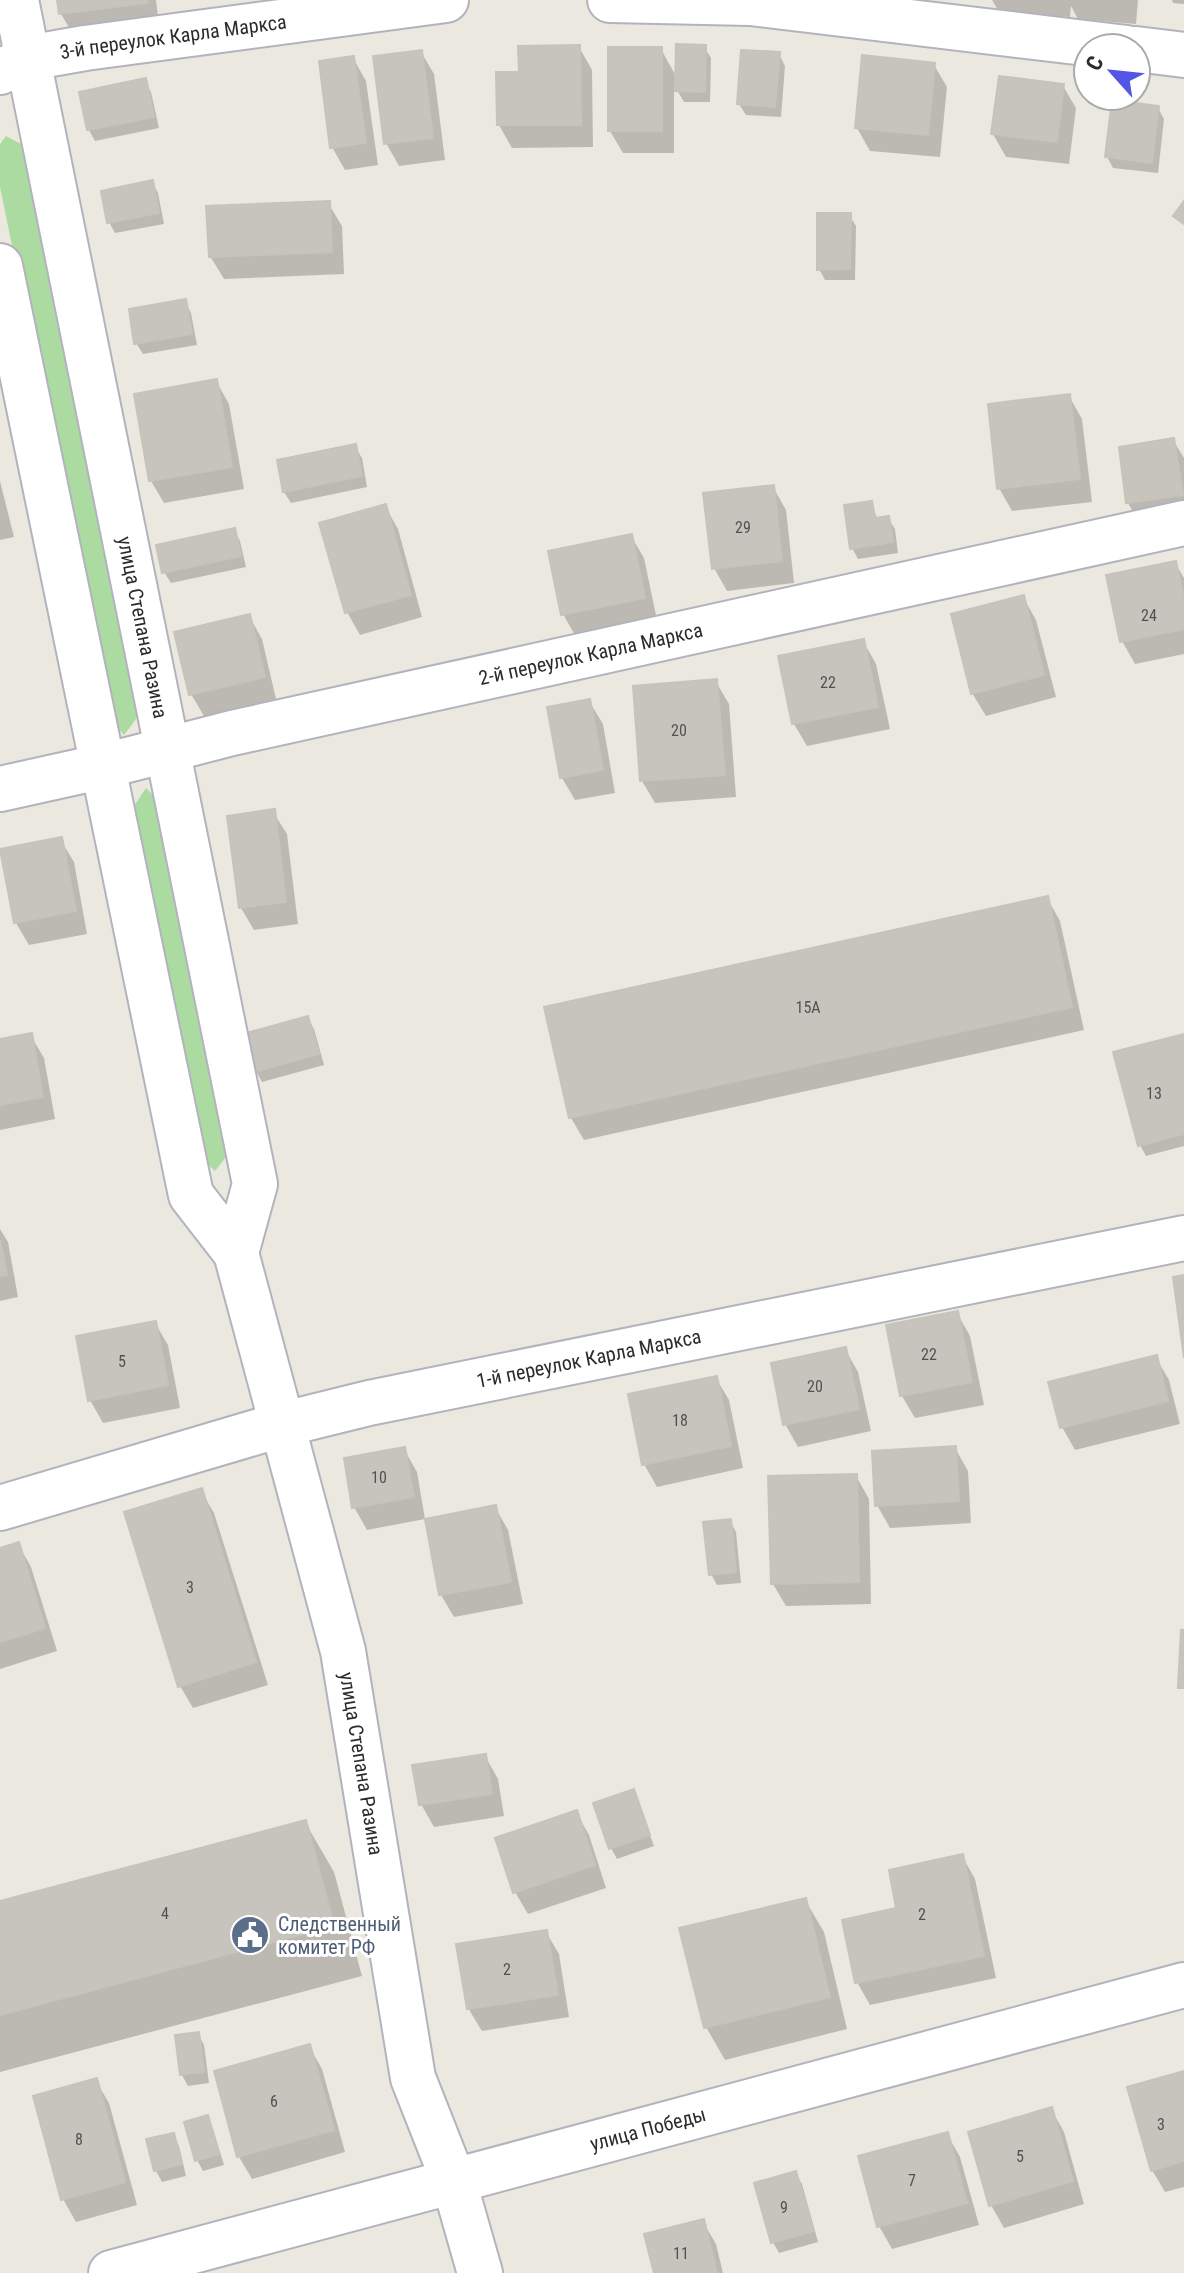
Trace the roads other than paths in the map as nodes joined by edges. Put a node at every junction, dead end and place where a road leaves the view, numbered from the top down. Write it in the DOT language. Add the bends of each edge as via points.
graph roads {
  1 [pos="16,0"];
  2 [pos="446,0"];
  3 [pos="610,0"];
  4 [pos="1072,41"];
  5 [pos="1152,51"];
  6 [pos="1184,55"];
  7 [pos="14,65"];
  8 [pos="0,266"];
  9 [pos="1184,523"];
  10 [pos="167,750"];
  11 [pos="104,766"];
  12 [pos="0,789"];
  13 [pos="1184,1238"];
  14 [pos="236,1253"];
  15 [pos="280,1425"];
  16 [pos="0,1508"];
  17 [pos="1184,1985"];
  18 [pos="454,2182"];
  19 [pos="111,2273"];
  20 [pos="480,2273"];
  1 -- 7 [label="street, улица Степана Разина"];
  2 -- 7 [label="street, 3-й переулок Карла Маркса"];
  3 -- 4 [label="street" via="750,3"];
  5 -- 6 [label="street"];
  7 -- 10 [label="street, улица Степана Разина"];
  8 -- 11 [label="street, улица Степана Разина"];
  9 -- 10 [label="street, 2-й переулок Карла Маркса"];
  10 -- 11 [label="street, 2-й переулок Карла Маркса"];
  10 -- 14 [label="street, улица Степана Разина" via="255,1184"];
  11 -- 12 [label="street, 2-й переулок Карла Маркса"];
  11 -- 14 [label="street, улица Степана Разина" via="191,1195"];
  13 -- 15 [label="street, 1-й переулок Карла Маркса"];
  14 -- 15 [label="street, улица Степана Разина"];
  15 -- 16 [label="street, 1-й переулок Карла Маркса"];
  15 -- 18 [label="street, улица Степана Разина" via="343,1651 413,2078"];
  17 -- 18 [label="street, улица Победы"];
  18 -- 19 [label="street, улица Победы"];
  18 -- 20 [label="street, улица Степана Разина"];
}
